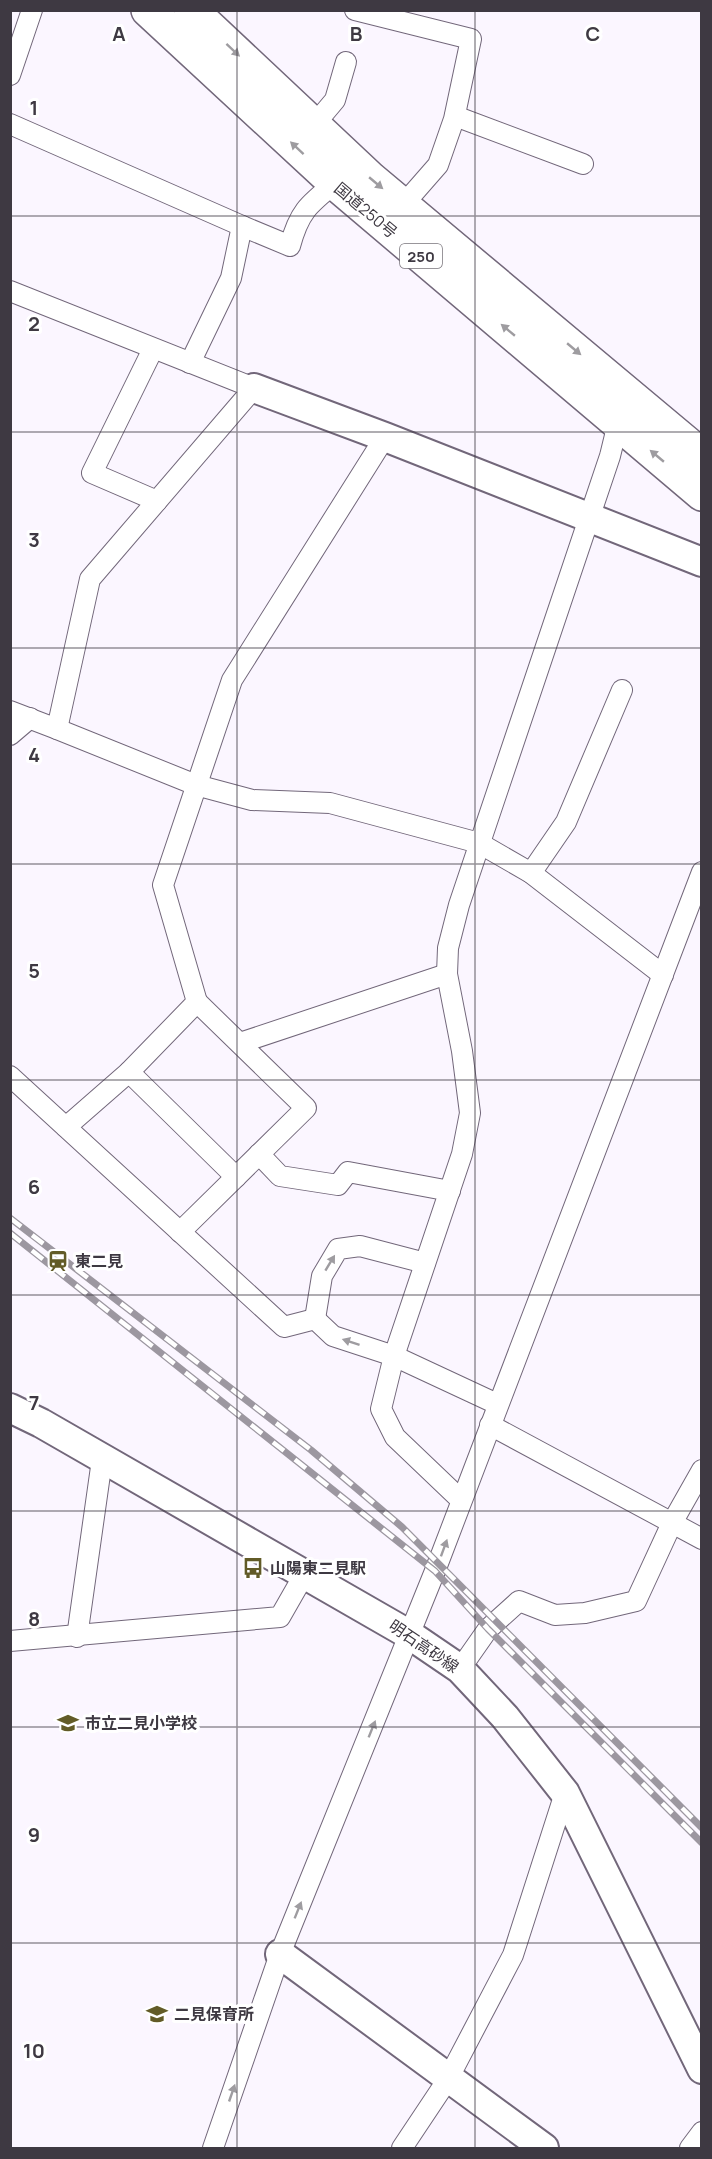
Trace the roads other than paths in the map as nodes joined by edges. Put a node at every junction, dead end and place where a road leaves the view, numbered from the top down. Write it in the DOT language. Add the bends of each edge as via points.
graph roads {
  1 [pos="32,10"];
  2 [pos="148,10"];
  3 [pos="191,10"];
  4 [pos="355,10"];
  5 [pos="346,62"];
  6 [pos="10,75"];
  7 [pos="455,116"];
  8 [pos="10,124"];
  9 [pos="314,125"];
  10 [pos="583,164"];
  11 [pos="335,183"];
  12 [pos="403,205"];
  13 [pos="242,226"];
  14 [pos="10,291"];
  15 [pos="153,349"];
  16 [pos="190,363"];
  17 [pos="254,388"];
  18 [pos="618,423"];
  19 [pos="385,437"];
  20 [pos="702,456"];
  21 [pos="702,494"];
  22 [pos="157,501"];
  23 [pos="588,516"];
  24 [pos="702,562"];
  25 [pos="622,690"];
  26 [pos="10,711"];
  27 [pos="30,718"];
  28 [pos="57,729"];
  29 [pos="10,735"];
  30 [pos="196,785"];
  31 [pos="479,843"];
  32 [pos="702,872"];
  33 [pos="531,873"];
  34 [pos="447,974"];
  35 [pos="663,975"];
  36 [pos="197,1002"];
  37 [pos="240,1043"];
  38 [pos="129,1072"];
  39 [pos="10,1076"];
  40 [pos="66,1126"];
  41 [pos="259,1154"];
  42 [pos="236,1177"];
  43 [pos="450,1191"];
  44 [pos="180,1232"];
  45 [pos="425,1263"];
  46 [pos="315,1318"];
  47 [pos="394,1356"];
  48 [pos="497,1404"];
  49 [pos="10,1408"];
  50 [pos="490,1425"];
  51 [pos="102,1460"];
  52 [pos="702,1470"];
  53 [pos="461,1500"];
  54 [pos="672,1523"];
  55 [pos="702,1539"];
  56 [pos="304,1575"];
  57 [pos="410,1635"];
  58 [pos="77,1637"];
  59 [pos="10,1641"];
  60 [pos="460,1669"];
  61 [pos="565,1794"];
  62 [pos="280,1954"];
  63 [pos="702,2069"];
  64 [pos="448,2079"];
  65 [pos="702,2132"];
  66 [pos="213,2148"];
  67 [pos="402,2148"];
  68 [pos="544,2148"];
  69 [pos="690,2148"];
  1 -- 6 [label="street"];
  11 -- 2 [label="highway, 国道250号 / 250, one-way"];
  3 -- 9 [label="highway, 国道250号 / 250, one-way"];
  4 -- 7 [label="street" via="471,39"];
  5 -- 9 [label="street" via="335,100"];
  7 -- 10 [label="street"];
  7 -- 12 [label="street" via="438,165"];
  8 -- 13 [label="street"];
  9 -- 12 [label="highway, 国道250号 / 250, one-way"];
  11 -- 13 [label="street" via="311,202 297,220 290,246"];
  18 -- 11 [label="highway, 国道250号 / 250, one-way"];
  12 -- 20 [label="highway, 国道250号 / 250, one-way"];
  13 -- 16 [label="street" via="231,278"];
  14 -- 15 [label="street"];
  15 -- 16 [label="street"];
  15 -- 22 [label="street" via="92,473"];
  16 -- 17 [label="street"];
  17 -- 19 [label="main road"];
  17 -- 22 [label="street"];
  21 -- 18 [label="highway, 国道250号 / 250, one-way"];
  18 -- 23 [label="street"];
  19 -- 23 [label="main road"];
  19 -- 30 [label="street" via="232,680"];
  22 -- 28 [label="street" via="90,579"];
  23 -- 24 [label="main road"];
  23 -- 31 [label="street"];
  25 -- 33 [label="street" via="566,822"];
  26 -- 27 [label="street"];
  27 -- 28 [label="street"];
  27 -- 29 [label="street"];
  28 -- 30 [label="street"];
  30 -- 31 [label="street" via="252,800 330,802"];
  30 -- 36 [label="street" via="163,885"];
  31 -- 33 [label="street"];
  31 -- 34 [label="street" via="448,948"];
  32 -- 35 [label="street"];
  33 -- 35 [label="street"];
  34 -- 37 [label="street"];
  34 -- 43 [label="street" via="470,1113"];
  35 -- 48 [label="street"];
  36 -- 37 [label="street"];
  36 -- 38 [label="street"];
  37 -- 41 [label="street" via="306,1108"];
  38 -- 40 [label="street"];
  38 -- 42 [label="street"];
  39 -- 40 [label="street"];
  40 -- 44 [label="street"];
  41 -- 42 [label="street"];
  41 -- 43 [label="street" via="280,1176 338,1185 348,1172"];
  42 -- 44 [label="street"];
  43 -- 45 [label="street"];
  44 -- 46 [label="street" via="284,1328"];
  46 -- 45 [label="street, one-way" via="322,1275 338,1249 360,1246"];
  45 -- 47 [label="street"];
  47 -- 46 [label="street, one-way" via="333,1336"];
  47 -- 48 [label="street"];
  47 -- 53 [label="street" via="381,1409 395,1437"];
  48 -- 50 [label="street"];
  49 -- 51 [label="main road, 明石高砂線"];
  50 -- 53 [label="street"];
  50 -- 54 [label="street"];
  51 -- 56 [label="main road, 明石高砂線"];
  51 -- 58 [label="street"];
  52 -- 54 [label="street"];
  57 -- 53 [label="street, one-way"];
  54 -- 55 [label="street"];
  54 -- 60 [label="street" via="636,1601 585,1613 555,1615 519,1601 489,1629"];
  56 -- 57 [label="main road, 明石高砂線"];
  56 -- 58 [label="street" via="280,1617"];
  57 -- 60 [label="main road, 明石高砂線"];
  62 -- 57 [label="street, one-way"];
  58 -- 59 [label="street"];
  60 -- 61 [label="main road, 明石高砂線" via="505,1717"];
  61 -- 63 [label="main road, 明石高砂線"];
  61 -- 64 [label="street" via="513,1954"];
  62 -- 64 [label="main road"];
  66 -- 62 [label="street, one-way"];
  64 -- 67 [label="street"];
  64 -- 68 [label="main road"];
  65 -- 69 [label="street"];
}
